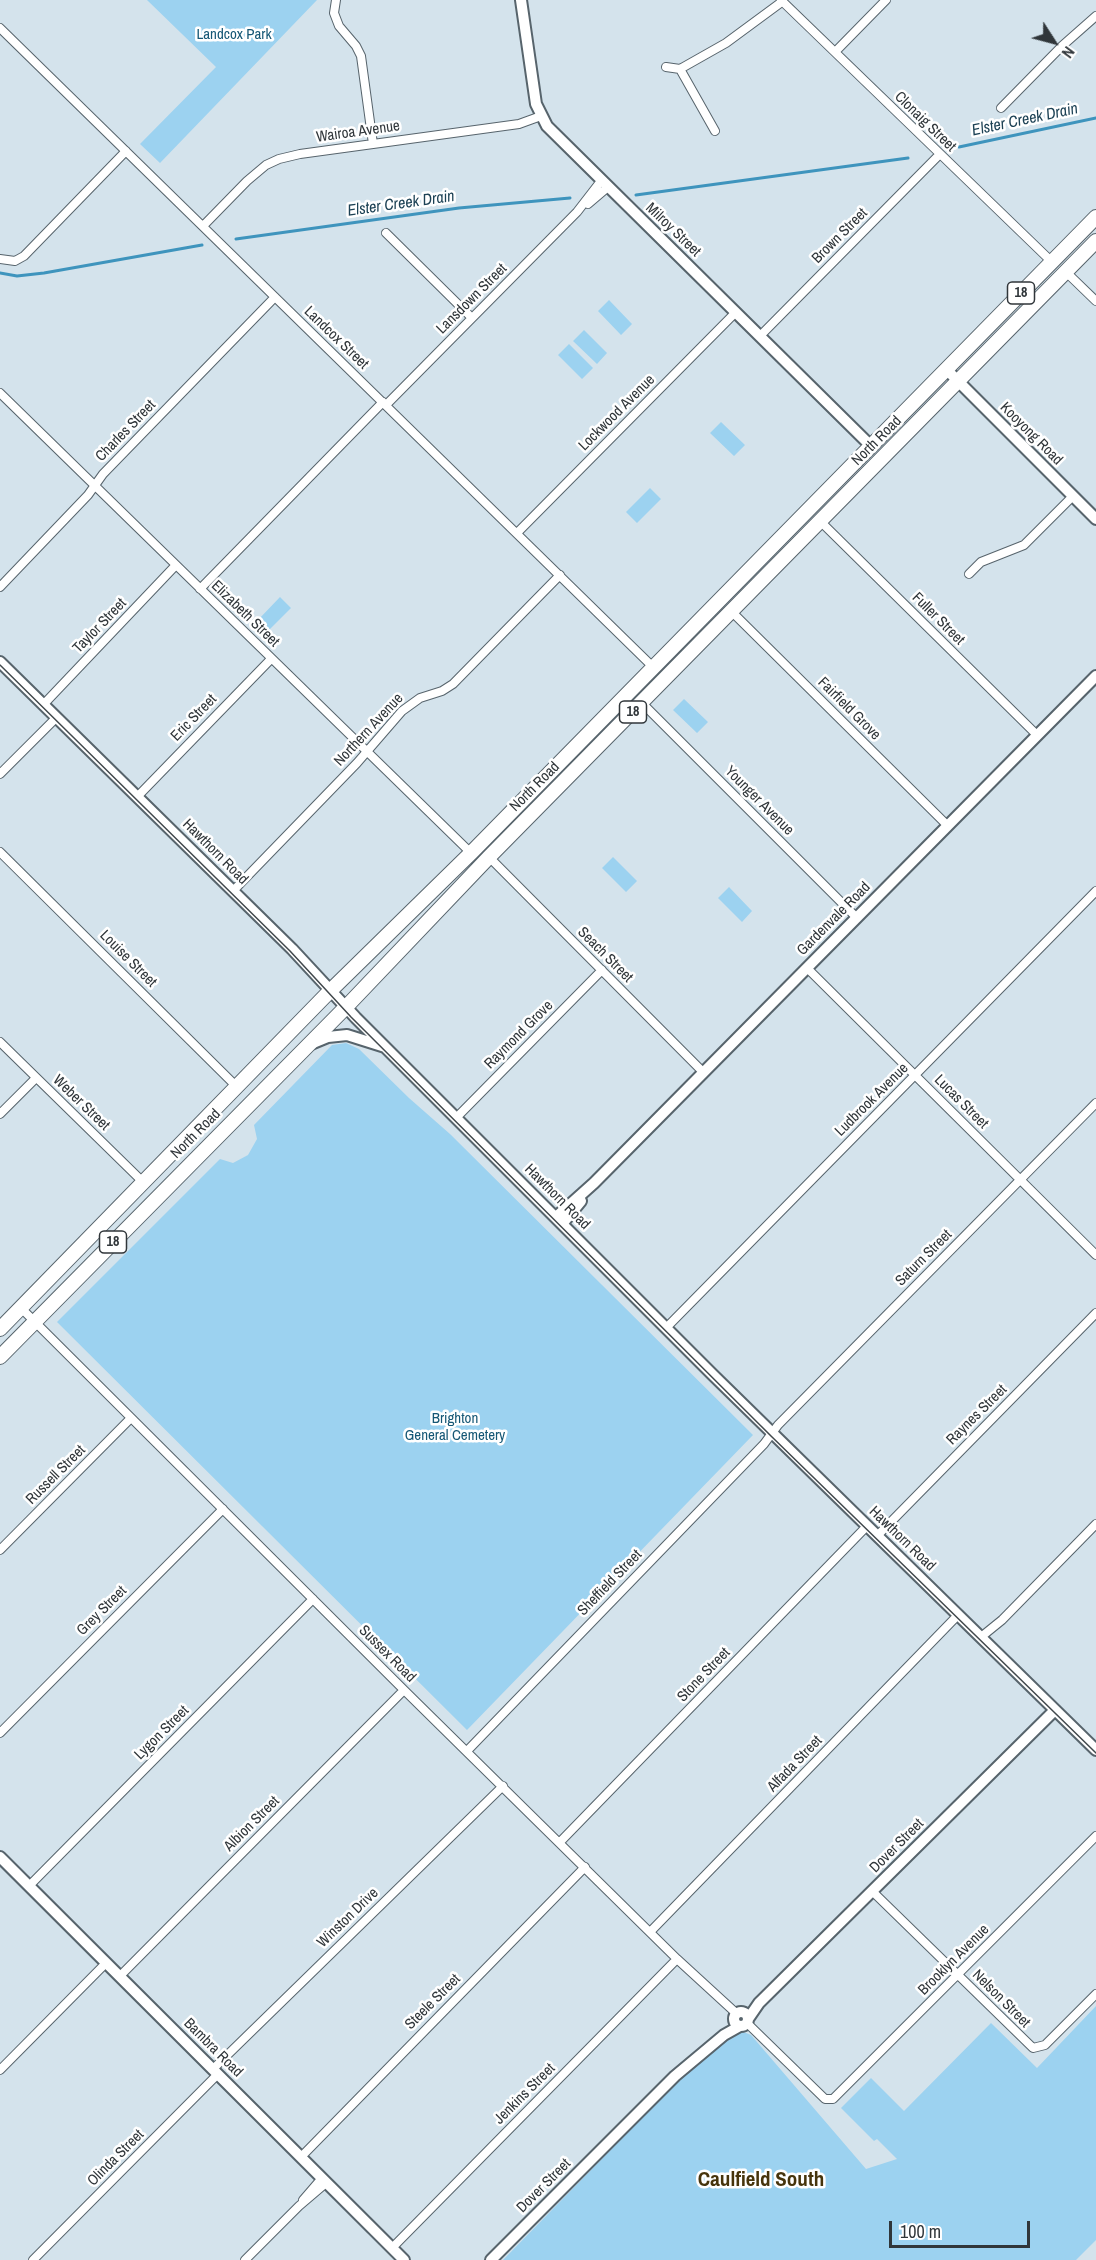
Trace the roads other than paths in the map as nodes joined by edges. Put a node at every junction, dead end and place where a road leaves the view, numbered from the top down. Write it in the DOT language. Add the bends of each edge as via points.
graph roads {
  1 [pos="336,0"];
  2 [pos="521,0"];
  3 [pos="886,0"];
  4 [pos="782,1"];
  5 [pos="1096,16"];
  6 [pos="0,28"];
  7 [pos="835,52"];
  8 [pos="666,66"];
  9 [pos="680,69"];
  10 [pos="1001,108"];
  11 [pos="541,116"];
  12 [pos="715,131"];
  13 [pos="373,144"];
  14 [pos="126,151"];
  15 [pos="939,155"];
  16 [pos="605,184"];
  17 [pos="1096,217"];
  18 [pos="203,226"];
  19 [pos="387,233"];
  20 [pos="1096,241"];
  21 [pos="0,259"];
  22 [pos="1052,262"];
  23 [pos="1066,272"];
  24 [pos="274,297"];
  25 [pos="1096,301"];
  26 [pos="736,312"];
  27 [pos="472,318"];
  28 [pos="759,336"];
  29 [pos="946,369"];
  30 [pos="958,382"];
  31 [pos="0,394"];
  32 [pos="385,403"];
  33 [pos="871,446"];
  34 [pos="95,486"];
  35 [pos="1073,496"];
  36 [pos="1096,519"];
  37 [pos="820,521"];
  38 [pos="517,533"];
  39 [pos="764,555"];
  40 [pos="176,565"];
  41 [pos="776,567"];
  42 [pos="969,574"];
  43 [pos="560,575"];
  44 [pos="0,587"];
  45 [pos="200,589"];
  46 [pos="732,612"];
  47 [pos="271,659"];
  48 [pos="0,662"];
  49 [pos="653,668"];
  50 [pos="1096,676"];
  51 [pos="642,703"];
  52 [pos="43,705"];
  53 [pos="56,717"];
  54 [pos="1037,735"];
  55 [pos="367,751"];
  56 [pos="0,774"];
  57 [pos="137,797"];
  58 [pos="948,825"];
  59 [pos="0,852"];
  60 [pos="471,853"];
  61 [pos="489,857"];
  62 [pos="233,891"];
  63 [pos="1096,891"];
  64 [pos="857,918"];
  65 [pos="373,948"];
  66 [pos="388,963"];
  67 [pos="807,968"];
  68 [pos="602,970"];
  69 [pos="331,990"];
  70 [pos="345,1007"];
  71 [pos="0,1042"];
  72 [pos="308,1045"];
  73 [pos="385,1047"];
  74 [pos="704,1072"];
  75 [pos="915,1076"];
  76 [pos="36,1077"];
  77 [pos="236,1086"];
  78 [pos="1096,1103"];
  79 [pos="0,1114"];
  80 [pos="456,1118"];
  81 [pos="1019,1180"];
  82 [pos="144,1183"];
  83 [pos="559,1221"];
  84 [pos="1096,1255"];
  85 [pos="21,1308"];
  86 [pos="1096,1313"];
  87 [pos="35,1321"];
  88 [pos="666,1328"];
  89 [pos="0,1329"];
  90 [pos="0,1357"];
  91 [pos="132,1418"];
  92 [pos="773,1434"];
  93 [pos="223,1509"];
  94 [pos="1096,1524"];
  95 [pos="867,1526"];
  96 [pos="877,1536"];
  97 [pos="0,1550"];
  98 [pos="313,1599"];
  99 [pos="958,1615"];
  100 [pos="983,1639"];
  101 [pos="404,1690"];
  102 [pos="1055,1710"];
  103 [pos="0,1733"];
  104 [pos="1096,1750"];
  105 [pos="467,1751"];
  106 [pos="503,1786"];
  107 [pos="1096,1836"];
  108 [pos="560,1842"];
  109 [pos="0,1857"];
  110 [pos="585,1867"];
  111 [pos="29,1886"];
  112 [pos="872,1891"];
  113 [pos="650,1932"];
  114 [pos="677,1959"];
  115 [pos="106,1963"];
  116 [pos="120,1976"];
  117 [pos="958,1976"];
  118 [pos="1096,1994"];
  119 [pos="741,2019"];
  120 [pos="0,2070"];
  121 [pos="215,2072"];
  122 [pos="829,2100"];
  123 [pos="301,2157"];
  124 [pos="324,2180"];
  125 [pos="392,2248"];
  126 [pos="33,2260"];
  127 [pos="245,2260"];
  128 [pos="404,2260"];
  129 [pos="491,2260"];
  1 -- 13 [label="street" via="334,14 339,26 361,56"];
  2 -- 11 [label="street, Milroy Street" via="532,84"];
  3 -- 7 [label="street"];
  4 -- 7 [label="street, Clonaig Street"];
  4 -- 9 [label="street" via="726,43"];
  5 -- 10 [label="street"];
  6 -- 14 [label="street, Landcox Street"];
  7 -- 15 [label="street, Clonaig Street"];
  8 -- 9 [label="street"];
  9 -- 12 [label="street"];
  11 -- 13 [label="street, Wairoa Avenue" via="519,124"];
  11 -- 16 [label="street, Milroy Street"];
  13 -- 18 [label="street, Wairoa Avenue" via="300,153 266,165"];
  14 -- 18 [label="street, Landcox Street"];
  14 -- 21 [label="street" via="24,256 10,261"];
  15 -- 22 [label="street, Clonaig Street"];
  15 -- 28 [label="street, Brown Street"];
  16 -- 26 [label="street, Milroy Street"];
  16 -- 27 [label="street, Lansdown Street"];
  17 -- 22 [label="highway, North Road / 18"];
  18 -- 24 [label="street, Landcox Street"];
  19 -- 27 [label="street"];
  20 -- 23 [label="highway, North Road / 18"];
  22 -- 29 [label="highway, North Road / 18"];
  23 -- 25 [label="street"];
  23 -- 30 [label="highway, North Road / 18"];
  24 -- 32 [label="street, Landcox Street"];
  24 -- 34 [label="street, Charles Street"];
  26 -- 28 [label="street, Milroy Street"];
  26 -- 38 [label="street, Lockwood Avenue"];
  27 -- 32 [label="street, Lansdown Street"];
  28 -- 33 [label="street, Milroy Street"];
  29 -- 30 [label="street, Kooyong Road"];
  29 -- 33 [label="highway, North Road / 18"];
  30 -- 35 [label="street, Kooyong Road"];
  30 -- 37 [label="highway, North Road / 18"];
  31 -- 34 [label="street, Elizabeth Street"];
  32 -- 38 [label="street, Landcox Street"];
  32 -- 45 [label="street, Lansdown Street"];
  33 -- 39 [label="highway, North Road / 18"];
  34 -- 40 [label="street, Elizabeth Street"];
  34 -- 44 [label="street, Charles Street"];
  35 -- 36 [label="street, Kooyong Road"];
  35 -- 42 [label="street" via="1024,545 981,562"];
  37 -- 41 [label="highway, North Road / 18"];
  37 -- 54 [label="street, Fuller Street"];
  38 -- 43 [label="street, Landcox Street"];
  39 -- 41 [label="highway"];
  39 -- 49 [label="highway, North Road / 18"];
  40 -- 45 [label="street, Elizabeth Street"];
  40 -- 52 [label="street, Taylor Street"];
  41 -- 46 [label="highway, North Road / 18"];
  43 -- 49 [label="street, Landcox Street"];
  43 -- 55 [label="street, Northern Avenue" via="453,684 414,701"];
  45 -- 47 [label="street, Elizabeth Street"];
  46 -- 51 [label="highway, North Road / 18"];
  46 -- 58 [label="street, Fairfield Grove"];
  47 -- 55 [label="street, Elizabeth Street"];
  47 -- 57 [label="street, Eric Street"];
  48 -- 52 [label="street, Hawthorn Road"];
  49 -- 60 [label="highway, North Road / 18"];
  50 -- 54 [label="street, Gardenvale Road"];
  51 -- 61 [label="highway, North Road / 18"];
  51 -- 64 [label="street, Younger Avenue"];
  52 -- 53 [label="street, Hawthorn Road"];
  53 -- 56 [label="street"];
  53 -- 57 [label="street, Hawthorn Road"];
  54 -- 58 [label="street, Gardenvale Road"];
  55 -- 60 [label="street, Elizabeth Street"];
  55 -- 62 [label="street, Northern Avenue"];
  57 -- 62 [label="street, Hawthorn Road"];
  58 -- 64 [label="street, Gardenvale Road"];
  59 -- 77 [label="street, Louise Street"];
  60 -- 65 [label="highway, North Road / 18"];
  61 -- 66 [label="highway, North Road / 18"];
  61 -- 68 [label="street, Seach Street"];
  62 -- 69 [label="street, Hawthorn Road"];
  63 -- 75 [label="street, Ludbrook Avenue"];
  64 -- 67 [label="street, Gardenvale Road"];
  65 -- 66 [label="highway"];
  65 -- 69 [label="highway, North Road / 18"];
  66 -- 70 [label="highway, North Road / 18"];
  67 -- 74 [label="street, Gardenvale Road"];
  67 -- 75 [label="street, Lucas Street"];
  68 -- 74 [label="street, Seach Street"];
  68 -- 80 [label="street, Raymond Grove"];
  69 -- 70 [label="street, Hawthorn Road"];
  69 -- 77 [label="highway, North Road / 18"];
  70 -- 72 [label="highway, North Road / 18"];
  70 -- 73 [label="street, Hawthorn Road"];
  71 -- 76 [label="street, Weber Street"];
  72 -- 73 [label="street" via="347,1035"];
  72 -- 87 [label="highway, North Road / 18"];
  73 -- 80 [label="street, Hawthorn Road"];
  74 -- 83 [label="street, Gardenvale Road"];
  75 -- 81 [label="street, Lucas Street"];
  75 -- 88 [label="street, Ludbrook Avenue"];
  76 -- 79 [label="street"];
  76 -- 82 [label="street, Weber Street"];
  77 -- 82 [label="highway, North Road / 18"];
  78 -- 81 [label="street, Saturn Street"];
  80 -- 83 [label="street, Hawthorn Road"];
  81 -- 84 [label="street, Lucas Street"];
  81 -- 92 [label="street, Saturn Street"];
  82 -- 85 [label="highway, North Road / 18"];
  83 -- 88 [label="street, Hawthorn Road"];
  85 -- 87 [label="street, Sussex Road"];
  85 -- 89 [label="highway, North Road / 18"];
  86 -- 96 [label="street, Raynes Street"];
  87 -- 90 [label="highway, North Road / 18"];
  87 -- 91 [label="street, Sussex Road"];
  88 -- 92 [label="street, Hawthorn Road"];
  91 -- 93 [label="street, Sussex Road"];
  91 -- 97 [label="street, Russell Street"];
  92 -- 95 [label="street, Hawthorn Road"];
  92 -- 105 [label="street, Sheffield Street"];
  93 -- 98 [label="street, Sussex Road"];
  93 -- 103 [label="street, Grey Street"];
  94 -- 100 [label="street"];
  95 -- 96 [label="street, Hawthorn Road"];
  95 -- 108 [label="street, Stone Street"];
  96 -- 99 [label="street, Hawthorn Road"];
  98 -- 101 [label="street, Sussex Road"];
  98 -- 111 [label="street, Lygon Street"];
  99 -- 100 [label="street, Hawthorn Road"];
  99 -- 113 [label="street, Alfada Street"];
  100 -- 102 [label="street, Hawthorn Road"];
  101 -- 105 [label="street, Sussex Road"];
  101 -- 116 [label="street, Albion Street"];
  102 -- 104 [label="street, Hawthorn Road"];
  102 -- 112 [label="street, Dover Street"];
  105 -- 106 [label="street, Sussex Road"];
  106 -- 108 [label="street, Sussex Road"];
  106 -- 121 [label="street, Winston Drive"];
  107 -- 117 [label="street, Brooklyn Avenue"];
  108 -- 110 [label="street, Sussex Road"];
  109 -- 111 [label="street, Bambra Road"];
  110 -- 113 [label="street, Sussex Road"];
  110 -- 123 [label="street, Steele Street"];
  111 -- 115 [label="street, Bambra Road"];
  112 -- 117 [label="street, Nelson Street"];
  112 -- 119 [label="street, Dover Street"];
  113 -- 114 [label="street, Sussex Road"];
  114 -- 119 [label="street, Sussex Road"];
  114 -- 125 [label="street, Jenkins Street"];
  115 -- 116 [label="street, Bambra Road"];
  115 -- 120 [label="street"];
  116 -- 121 [label="street, Bambra Road"];
  117 -- 118 [label="street, Nelson Street" via="1036,2049 1045,2045"];
  117 -- 122 [label="street, Brooklyn Avenue" via="840,2094"];
  119 -- 122 [label="street, Sussex Road"];
  119 -- 129 [label="street, Dover Street" via="675,2076"];
  121 -- 123 [label="street, Bambra Road"];
  121 -- 126 [label="street, Olinda Street"];
  123 -- 124 [label="street, Bambra Road"];
  124 -- 125 [label="street, Bambra Road"];
  124 -- 127 [label="street"];
  125 -- 128 [label="street, Bambra Road"];
}
